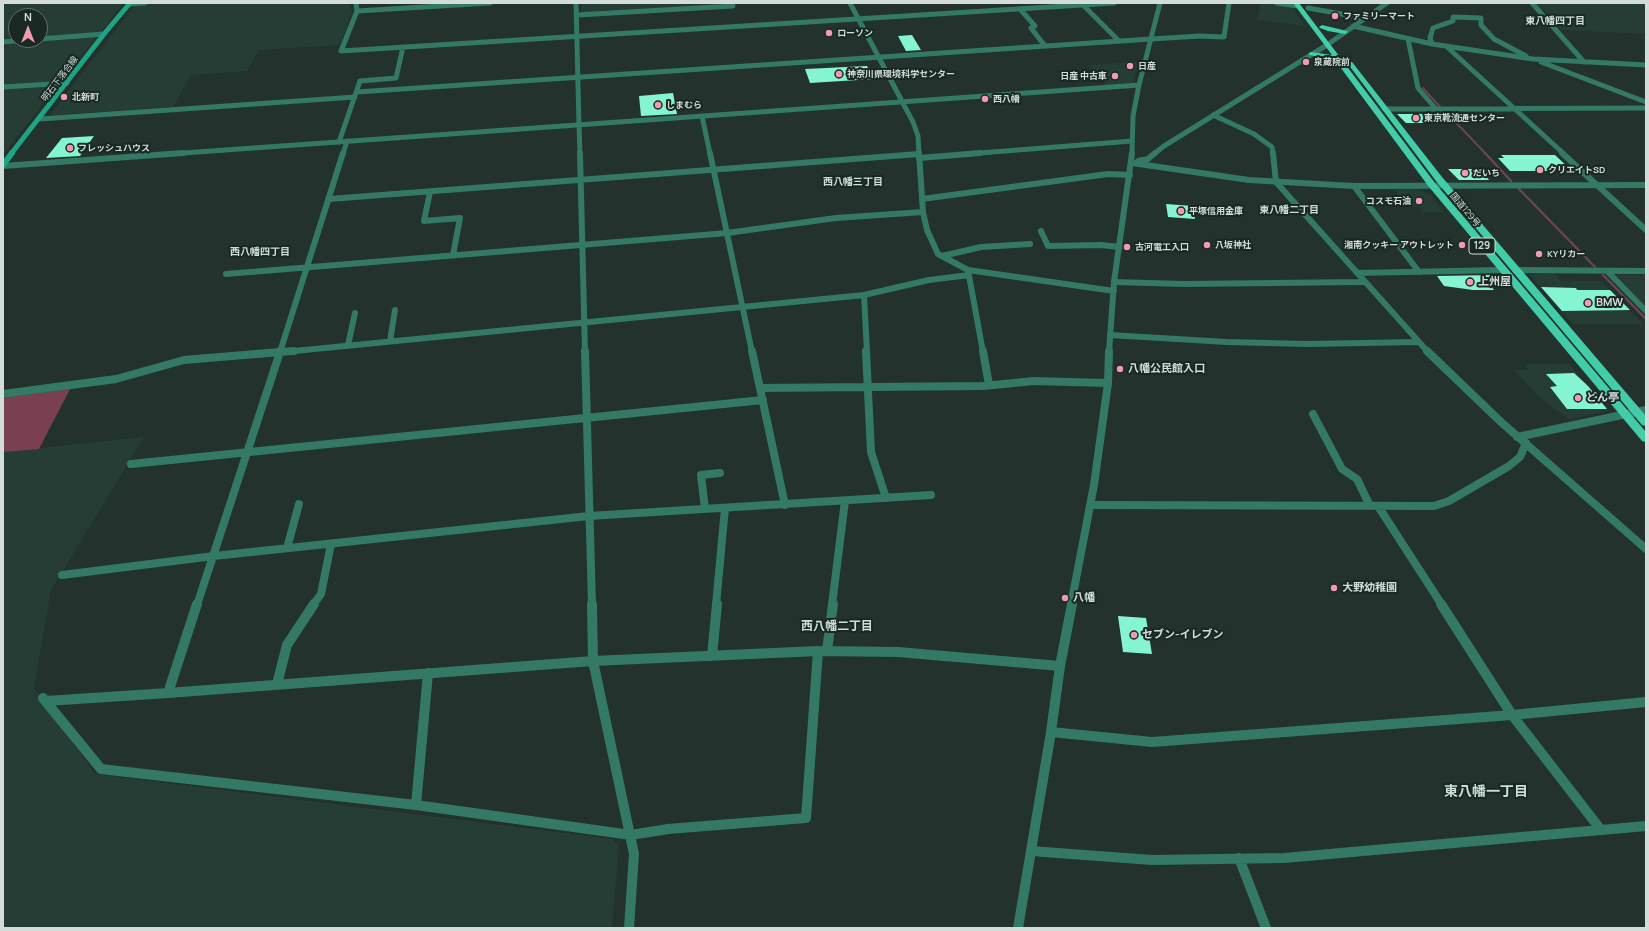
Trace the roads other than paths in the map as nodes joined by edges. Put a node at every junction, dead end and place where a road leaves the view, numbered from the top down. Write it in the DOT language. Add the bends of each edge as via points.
graph roads {
  1 [pos="130,3"];
  2 [pos="145,3"];
  3 [pos="356,3"];
  4 [pos="490,3"];
  5 [pos="576,3"];
  6 [pos="732,3"];
  7 [pos="850,3"];
  8 [pos="1114,3"];
  9 [pos="1160,3"];
  10 [pos="1229,3"];
  11 [pos="1277,3"];
  12 [pos="1387,3"];
  13 [pos="1532,3"];
  14 [pos="1082,4"];
  15 [pos="1297,4"];
  16 [pos="1306,5"];
  17 [pos="1020,9"];
  18 [pos="357,11"];
  19 [pos="577,15"];
  20 [pos="859,18"];
  21 [pos="1364,18"];
  22 [pos="1353,26"];
  23 [pos="1322,27"];
  24 [pos="1346,32"];
  25 [pos="104,34"];
  26 [pos="577,36"];
  27 [pos="48,38"];
  28 [pos="1151,39"];
  29 [pos="1408,39"];
  30 [pos="1118,41"];
  31 [pos="1330,43"];
  32 [pos="1432,44"];
  33 [pos="1045,46"];
  34 [pos="1446,46"];
  35 [pos="403,47"];
  36 [pos="1311,54"];
  37 [pos="880,57"];
  38 [pos="1339,59"];
  39 [pos="1533,59"];
  40 [pos="1584,62"];
  41 [pos="1646,65"];
  42 [pos="578,77"];
  43 [pos="67,83"];
  44 [pos="1139,85"];
  45 [pos="3,87"];
  46 [pos="356,94"];
  47 [pos="903,102"];
  48 [pos="1646,102"];
  49 [pos="1435,108"];
  50 [pos="1646,108"];
  51 [pos="1384,109"];
  52 [pos="1514,109"];
  53 [pos="1213,115"];
  54 [pos="702,116"];
  55 [pos="40,119"];
  56 [pos="579,125"];
  57 [pos="347,141"];
  58 [pos="1132,141"];
  59 [pos="339,142"];
  60 [pos="919,156"];
  61 [pos="1132,163"];
  62 [pos="3,166"];
  63 [pos="714,170"];
  64 [pos="1130,175"];
  65 [pos="580,180"];
  66 [pos="1276,182"];
  67 [pos="1432,185"];
  68 [pos="1443,185"];
  69 [pos="1596,185"];
  70 [pos="1646,185"];
  71 [pos="1354,186"];
  72 [pos="430,192"];
  73 [pos="329,199"];
  74 [pos="922,199"];
  75 [pos="924,212"];
  76 [pos="1646,230"];
  77 [pos="1041,231"];
  78 [pos="727,233"];
  79 [pos="1030,244"];
  80 [pos="582,245"];
  81 [pos="1120,247"];
  82 [pos="453,255"];
  83 [pos="942,256"];
  84 [pos="307,267"];
  85 [pos="1502,270"];
  86 [pos="1515,270"];
  87 [pos="1607,271"];
  88 [pos="1646,271"];
  89 [pos="1419,272"];
  90 [pos="968,273"];
  91 [pos="1357,273"];
  92 [pos="226,274"];
  93 [pos="1114,282"];
  94 [pos="1364,282"];
  95 [pos="1114,291"];
  96 [pos="864,295"];
  97 [pos="744,308"];
  98 [pos="395,310"];
  99 [pos="1646,311"];
  100 [pos="355,313"];
  101 [pos="584,323"];
  102 [pos="1110,335"];
  103 [pos="390,341"];
  104 [pos="1418,342"];
  105 [pos="348,345"];
  106 [pos="280,352"];
  107 [pos="1108,383"];
  108 [pos="989,385"];
  109 [pos="760,388"];
  110 [pos="868,388"];
  111 [pos="3,394"];
  112 [pos="763,400"];
  113 [pos="1646,410"];
  114 [pos="1636,411"];
  115 [pos="1624,413"];
  116 [pos="1313,414"];
  117 [pos="586,418"];
  118 [pos="1646,422"];
  119 [pos="1517,437"];
  120 [pos="1646,439"];
  121 [pos="1526,443"];
  122 [pos="248,452"];
  123 [pos="131,464"];
  124 [pos="720,473"];
  125 [pos="931,495"];
  126 [pos="886,498"];
  127 [pos="845,501"];
  128 [pos="299,504"];
  129 [pos="785,504"];
  130 [pos="1091,505"];
  131 [pos="1374,506"];
  132 [pos="725,508"];
  133 [pos="706,509"];
  134 [pos="589,516"];
  135 [pos="331,544"];
  136 [pos="287,548"];
  137 [pos="1646,549"];
  138 [pos="214,556"];
  139 [pos="62,575"];
  140 [pos="822,651"];
  141 [pos="712,656"];
  142 [pos="593,661"];
  143 [pos="1060,666"];
  144 [pos="428,673"];
  145 [pos="277,684"];
  146 [pos="168,693"];
  147 [pos="1646,702"];
  148 [pos="1512,715"];
  149 [pos="1051,732"];
  150 [pos="416,805"];
  151 [pos="1646,826"];
  152 [pos="1601,830"];
  153 [pos="631,835"];
  154 [pos="1030,851"];
  155 [pos="1239,858"];
  156 [pos="629,928"];
  157 [pos="1018,928"];
  158 [pos="1266,928"];
  1 -- 2 [label="street"];
  1 -- 25 [label="main road, 明石下落合線"];
  3 -- 18 [label="street"];
  4 -- 18 [label="street"];
  5 -- 19 [label="street"];
  6 -- 19 [label="street" via="732,6"];
  7 -- 20 [label="street"];
  8 -- 14 [label="street"];
  9 -- 28 [label="street"];
  10 -- 28 [label="street" via="1224,37"];
  11 -- 15 [label="street"];
  12 -- 21 [label="street"];
  13 -- 40 [label="street"];
  14 -- 17 [label="street"];
  14 -- 30 [label="street"];
  15 -- 31 [label="highway, 国道129号 / 129"];
  16 -- 21 [label="street"];
  16 -- 23 [label="highway, 国道129号 / 129"];
  17 -- 20 [label="street"];
  17 -- 33 [label="street" via="1035,26 1031,28"];
  18 -- 35 [label="street" via="341,52"];
  19 -- 26 [label="street"];
  20 -- 26 [label="street"];
  20 -- 37 [label="street"];
  21 -- 22 [label="street"];
  22 -- 24 [label="street"];
  22 -- 29 [label="street"];
  23 -- 24 [label="highway"];
  23 -- 31 [label="highway, 国道129号 / 129"];
  24 -- 31 [label="street"];
  25 -- 27 [label="street"];
  25 -- 43 [label="main road, 明石下落合線"];
  26 -- 35 [label="street"];
  26 -- 42 [label="street"];
  28 -- 30 [label="street"];
  28 -- 44 [label="street"];
  29 -- 32 [label="street"];
  29 -- 49 [label="street" via="1418,88"];
  30 -- 33 [label="street"];
  31 -- 36 [label="street"];
  31 -- 38 [label="highway, 国道129号 / 129"];
  31 -- 51 [label="highway, 国道129号 / 129"];
  32 -- 34 [label="street"];
  32 -- 39 [label="street" via="1430,38 1433,28 1453,21 1453,17 1481,18 1481,25 1494,39"];
  33 -- 37 [label="street"];
  34 -- 39 [label="street"];
  34 -- 52 [label="street"];
  35 -- 46 [label="street" via="396,78 360,81"];
  36 -- 38 [label="highway"];
  36 -- 53 [label="street"];
  37 -- 42 [label="street"];
  37 -- 47 [label="street"];
  38 -- 67 [label="highway, 国道129号 / 129"];
  39 -- 40 [label="street"];
  39 -- 48 [label="street"];
  40 -- 41 [label="street"];
  42 -- 46 [label="street"];
  42 -- 56 [label="street"];
  43 -- 45 [label="street"];
  43 -- 55 [label="main road, 明石下落合線"];
  44 -- 47 [label="street"];
  44 -- 58 [label="street" via="1133,116"];
  46 -- 55 [label="street"];
  46 -- 59 [label="street"];
  47 -- 54 [label="street"];
  47 -- 60 [label="street" via="918,136"];
  49 -- 51 [label="street"];
  49 -- 52 [label="street"];
  50 -- 52 [label="street"];
  51 -- 68 [label="highway, 国道129号 / 129"];
  52 -- 69 [label="street"];
  53 -- 61 [label="street" via="1164,146 1148,160"];
  53 -- 66 [label="street" via="1254,134 1272,147"];
  54 -- 56 [label="street"];
  54 -- 63 [label="street"];
  55 -- 62 [label="main road, 明石下落合線"];
  56 -- 57 [label="street"];
  56 -- 65 [label="street"];
  57 -- 59 [label="street"];
  57 -- 73 [label="street"];
  58 -- 60 [label="street"];
  58 -- 61 [label="street"];
  59 -- 62 [label="street"];
  60 -- 63 [label="street"];
  60 -- 74 [label="street"];
  61 -- 64 [label="street"];
  61 -- 66 [label="street"];
  63 -- 65 [label="street"];
  63 -- 78 [label="street"];
  64 -- 74 [label="street" via="1108,174"];
  64 -- 81 [label="street"];
  65 -- 72 [label="street"];
  65 -- 80 [label="street"];
  66 -- 71 [label="street"];
  66 -- 91 [label="street"];
  67 -- 68 [label="street"];
  67 -- 71 [label="street"];
  67 -- 85 [label="highway, 国道129号 / 129"];
  68 -- 69 [label="street"];
  68 -- 86 [label="highway, 国道129号 / 129"];
  69 -- 70 [label="street"];
  69 -- 76 [label="street"];
  71 -- 89 [label="street"];
  72 -- 73 [label="street"];
  72 -- 82 [label="street" via="424,221 460,218"];
  73 -- 84 [label="street"];
  74 -- 75 [label="street"];
  75 -- 78 [label="street" via="836,218"];
  75 -- 83 [label="street" via="934,248"];
  77 -- 81 [label="street" via="1048,246"];
  78 -- 80 [label="street"];
  78 -- 97 [label="street"];
  79 -- 83 [label="street" via="981,247"];
  80 -- 82 [label="street"];
  80 -- 101 [label="street"];
  81 -- 93 [label="street"];
  82 -- 84 [label="street"];
  83 -- 90 [label="street"];
  84 -- 92 [label="street"];
  84 -- 106 [label="street"];
  85 -- 89 [label="street"];
  85 -- 115 [label="highway, 国道129号 / 129"];
  86 -- 87 [label="street"];
  86 -- 114 [label="highway, 国道129号 / 129"];
  87 -- 88 [label="street"];
  87 -- 99 [label="street"];
  89 -- 91 [label="street"];
  90 -- 95 [label="street"];
  90 -- 96 [label="street"];
  90 -- 108 [label="street"];
  91 -- 94 [label="street"];
  93 -- 94 [label="street"];
  93 -- 95 [label="street"];
  94 -- 104 [label="street"];
  95 -- 102 [label="street"];
  96 -- 97 [label="street"];
  96 -- 110 [label="street"];
  97 -- 101 [label="street"];
  97 -- 109 [label="street"];
  98 -- 103 [label="street"];
  100 -- 105 [label="street"];
  101 -- 103 [label="street"];
  101 -- 117 [label="street"];
  102 -- 104 [label="street" via="1307,344"];
  102 -- 107 [label="street"];
  103 -- 105 [label="street"];
  104 -- 119 [label="street"];
  105 -- 106 [label="street"];
  106 -- 111 [label="street" via="184,360 116,380"];
  106 -- 122 [label="street"];
  107 -- 108 [label="street" via="1034,381"];
  107 -- 130 [label="street"];
  108 -- 110 [label="street"];
  109 -- 110 [label="street"];
  109 -- 112 [label="street"];
  110 -- 126 [label="street" via="871,452"];
  112 -- 117 [label="street"];
  112 -- 129 [label="street"];
  113 -- 114 [label="street"];
  114 -- 115 [label="street"];
  114 -- 118 [label="highway, 国道129号 / 129"];
  115 -- 119 [label="street"];
  115 -- 120 [label="highway, 国道129号 / 129"];
  116 -- 131 [label="street" via="1342,469 1357,480"];
  117 -- 122 [label="street"];
  117 -- 134 [label="street"];
  119 -- 121 [label="street"];
  121 -- 131 [label="street" via="1520,457 1509,466 1449,502 1434,506"];
  121 -- 137 [label="street"];
  122 -- 123 [label="street"];
  122 -- 138 [label="street"];
  124 -- 133 [label="street" via="701,475"];
  125 -- 126 [label="street"];
  126 -- 127 [label="street"];
  127 -- 129 [label="street"];
  127 -- 140 [label="street"];
  128 -- 136 [label="street"];
  129 -- 132 [label="street"];
  130 -- 131 [label="street"];
  130 -- 143 [label="street"];
  131 -- 148 [label="street"];
  132 -- 133 [label="street"];
  132 -- 141 [label="street"];
  133 -- 134 [label="street"];
  134 -- 135 [label="street"];
  134 -- 142 [label="street"];
  135 -- 136 [label="street"];
  135 -- 145 [label="street" via="321,594 287,645"];
  136 -- 138 [label="street"];
  138 -- 139 [label="street"];
  138 -- 146 [label="street"];
  140 -- 141 [label="street"];
  140 -- 143 [label="street" via="898,652"];
  140 -- 153 [label="street" via="806,818 668,829"];
  141 -- 142 [label="street"];
  142 -- 144 [label="street"];
  142 -- 153 [label="street"];
  143 -- 149 [label="street"];
  144 -- 145 [label="street"];
  144 -- 150 [label="street"];
  145 -- 146 [label="street"];
  146 -- 150 [label="street" via="45,700 101,769"];
  147 -- 148 [label="street"];
  148 -- 149 [label="street" via="1152,742"];
  148 -- 152 [label="street"];
  149 -- 154 [label="street"];
  150 -- 153 [label="street"];
  151 -- 152 [label="street"];
  152 -- 155 [label="street" via="1284,858"];
  153 -- 156 [label="street" via="634,854"];
  154 -- 155 [label="street" via="1152,860"];
  154 -- 157 [label="street"];
  155 -- 158 [label="street"];
}
